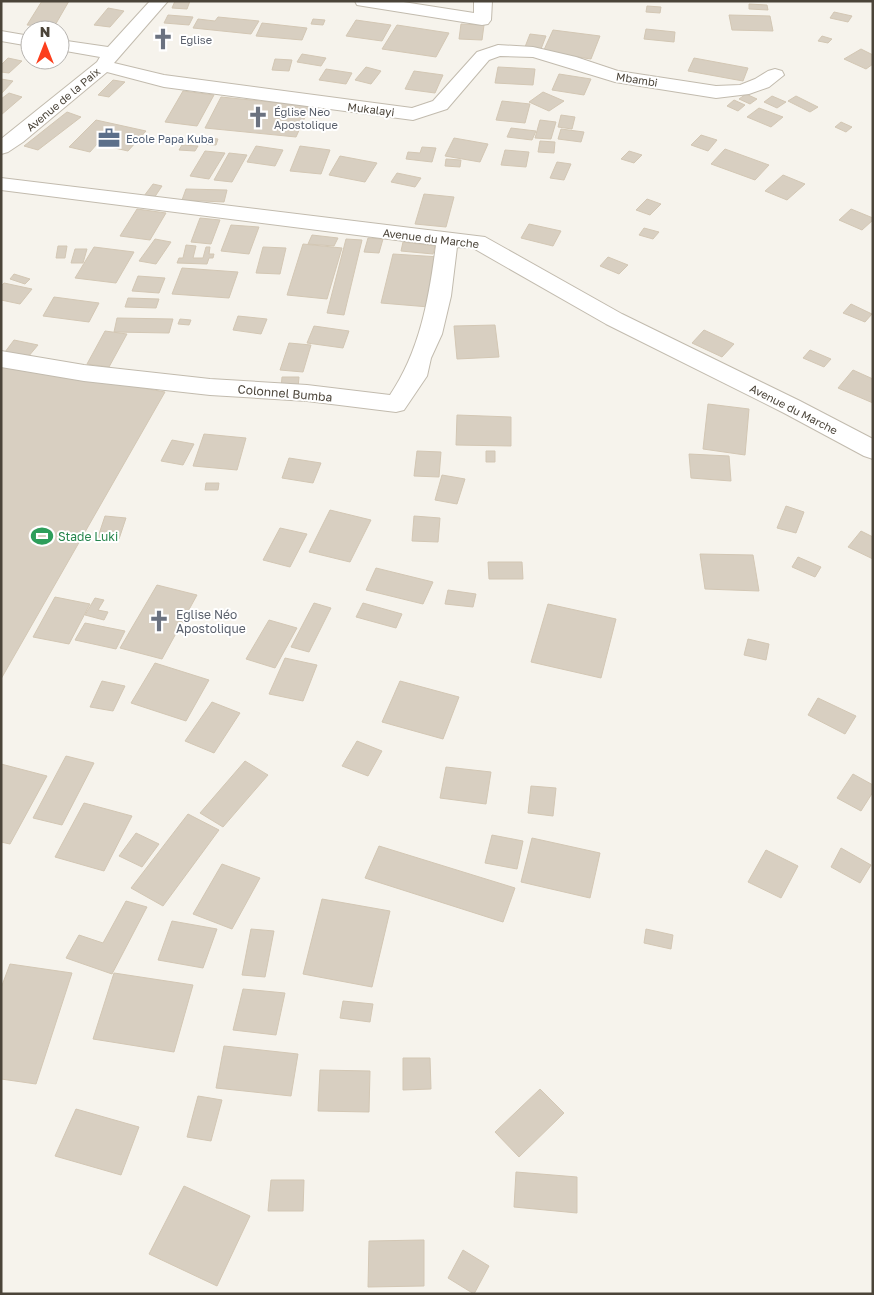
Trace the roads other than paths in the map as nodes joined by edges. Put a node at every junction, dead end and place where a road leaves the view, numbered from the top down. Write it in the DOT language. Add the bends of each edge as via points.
graph roads {
  1 [pos="160,1"];
  2 [pos="362,1"];
  3 [pos="483,1"];
  4 [pos="1,36"];
  5 [pos="20,39"];
  6 [pos="70,48"];
  7 [pos="498,50"];
  8 [pos="107,60"];
  9 [pos="776,75"];
  10 [pos="1,148"];
  11 [pos="1,184"];
  12 [pos="447,240"];
  13 [pos="1,359"];
  14 [pos="873,450"];
  1 -- 8 [label="street, Avenue de la Paix"];
  2 -- 3 [label="street" via="482,20"];
  4 -- 5 [label="street"];
  6 -- 8 [label="street, Mukalayi"];
  7 -- 8 [label="street, Mukalayi" via="483,56 440,105 413,114 164,81"];
  7 -- 9 [label="street, Mbambi" via="533,52 615,76 716,92 742,90"];
  8 -- 10 [label="street, Avenue de la Paix"];
  11 -- 12 [label="street, Avenue du Marche"];
  12 -- 13 [label="street, Colonnel Bumba" via="431,334 415,376 396,404 94,374"];
  12 -- 14 [label="street, Avenue du Marche" via="478,242 614,319"];
}
